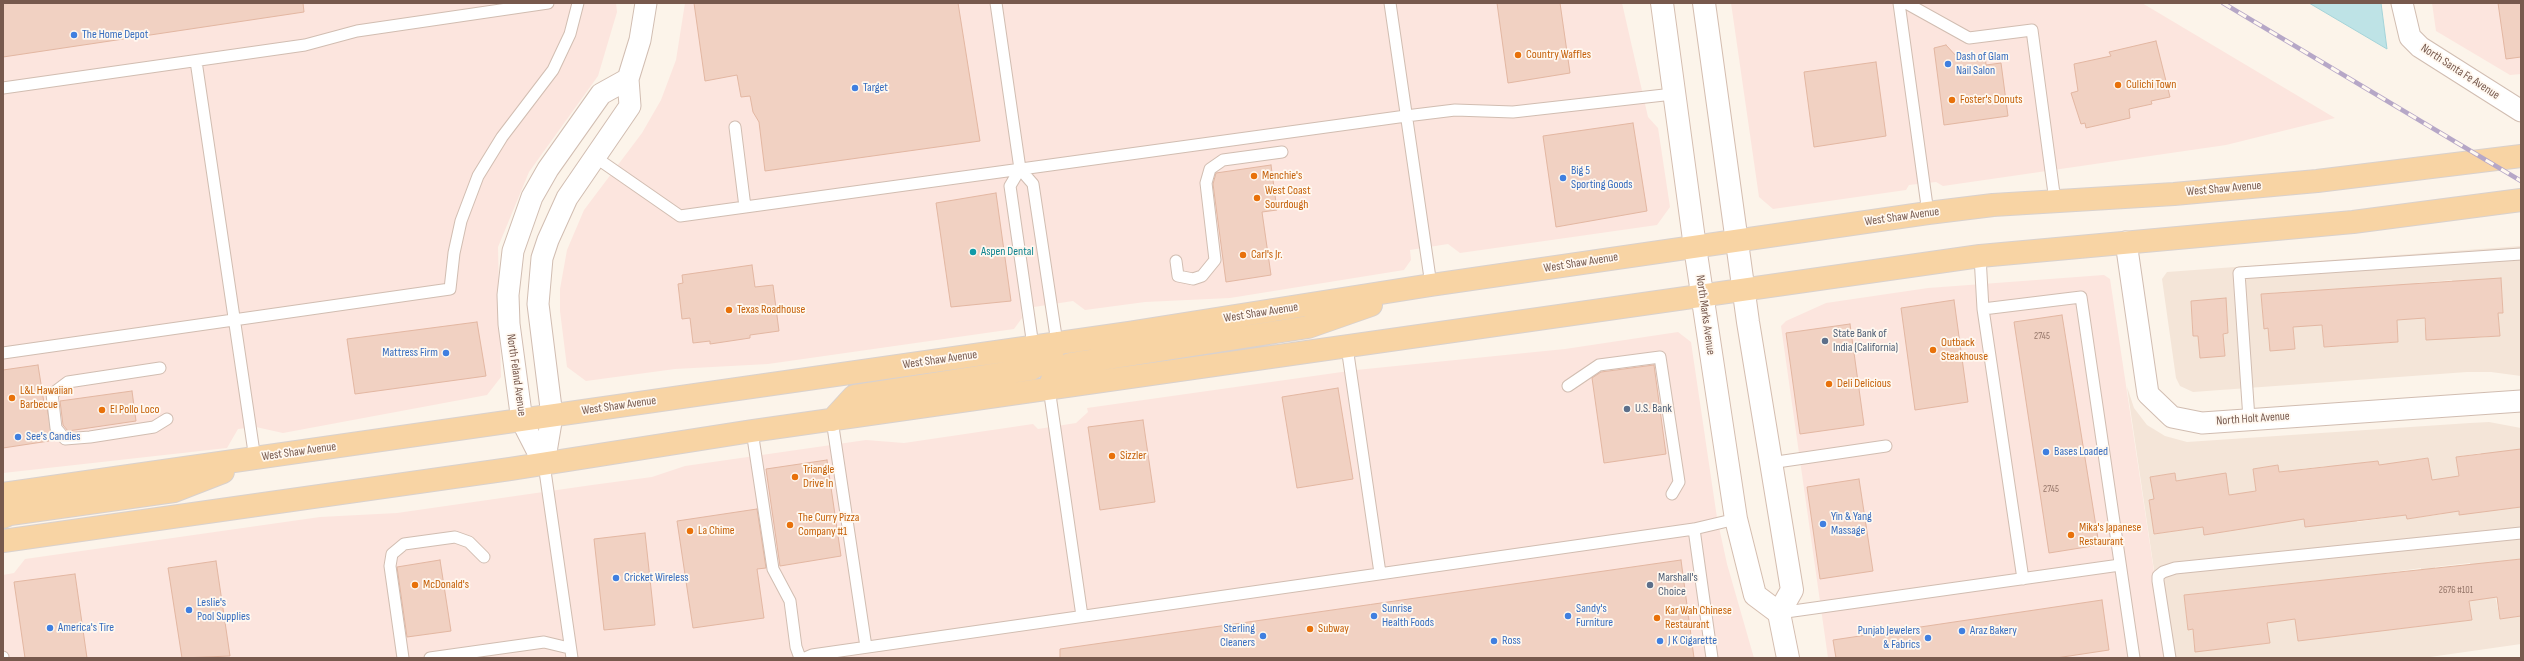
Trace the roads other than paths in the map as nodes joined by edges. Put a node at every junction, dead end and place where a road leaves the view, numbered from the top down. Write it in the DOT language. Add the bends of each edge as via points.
graph roads {
  1 [pos="548,3"];
  2 [pos="578,3"];
  3 [pos="646,3"];
  4 [pos="996,3"];
  5 [pos="1390,3"];
  6 [pos="1662,3"];
  7 [pos="1704,3"];
  8 [pos="1899,3"];
  9 [pos="1906,3"];
  10 [pos="2402,3"];
  11 [pos="196,61"];
  12 [pos="628,79"];
  13 [pos="3,88"];
  14 [pos="1673,94"];
  15 [pos="2513,106"];
  16 [pos="1406,116"];
  17 [pos="735,127"];
  18 [pos="1282,152"];
  19 [pos="595,156"];
  20 [pos="2521,156"];
  21 [pos="1020,169"];
  22 [pos="2521,200"];
  23 [pos="2055,201"];
  24 [pos="745,207"];
  25 [pos="1928,213"];
  26 [pos="1737,241"];
  27 [pos="2126,242"];
  28 [pos="1695,247"];
  29 [pos="2521,254"];
  30 [pos="1980,256"];
  31 [pos="1176,261"];
  32 [pos="1431,285"];
  33 [pos="1744,289"];
  34 [pos="1702,295"];
  35 [pos="1983,309"];
  36 [pos="235,320"];
  37 [pos="1057,344"];
  38 [pos="1033,346"];
  39 [pos="1347,347"];
  40 [pos="3,353"];
  41 [pos="160,368"];
  42 [pos="1568,386"];
  43 [pos="1049,388"];
  44 [pos="2521,401"];
  45 [pos="552,416"];
  46 [pos="167,419"];
  47 [pos="2249,419"];
  48 [pos="832,420"];
  49 [pos="522,421"];
  50 [pos="752,431"];
  51 [pos="1886,446"];
  52 [pos="255,459"];
  53 [pos="1770,463"];
  54 [pos="544,464"];
  55 [pos="3,494"];
  56 [pos="1672,494"];
  57 [pos="3,517"];
  58 [pos="1736,519"];
  59 [pos="1694,529"];
  60 [pos="2521,533"];
  61 [pos="3,541"];
  62 [pos="484,557"];
  63 [pos="2120,565"];
  64 [pos="1380,573"];
  65 [pos="2023,579"];
  66 [pos="1779,613"];
  67 [pos="1082,616"];
  68 [pos="866,647"];
  69 [pos="571,653"];
  70 [pos="403,658"];
  71 [pos="430,658"];
  72 [pos="800,658"];
  73 [pos="805,658"];
  74 [pos="1712,658"];
  75 [pos="1788,658"];
  76 [pos="2134,658"];
  77 [pos="2170,658"];
  1 -- 11 [label="lane" via="357,30 304,45"];
  2 -- 36 [label="lane" via="570,34 553,70 502,137 478,176 461,221 450,289"];
  3 -- 12 [label="street" via="640,40"];
  4 -- 21 [label="lane"];
  5 -- 16 [label="lane"];
  6 -- 14 [label="main road, North Marks Avenue"];
  7 -- 26 [label="main road"];
  8 -- 25 [label="lane"];
  9 -- 23 [label="lane" via="1968,38 2032,30"];
  10 -- 15 [label="street, North Santa Fe Avenue" via="2406,26 2413,41"];
  11 -- 13 [label="lane"];
  11 -- 36 [label="lane"];
  12 -- 19 [label="street" via="630,106"];
  12 -- 49 [label="street, North Feland Avenue" via="601,94 539,184 519,230 509,274 508,295 509,324"];
  14 -- 16 [label="lane" via="1513,112 1455,110"];
  14 -- 28 [label="main road, North Marks Avenue"];
  16 -- 21 [label="lane"];
  16 -- 32 [label="lane"];
  17 -- 24 [label="lane"];
  18 -- 31 [label="lane" via="1223,160 1210,169 1206,183 1215,260 1202,276 1193,279 1178,276"];
  19 -- 24 [label="lane" via="680,216"];
  19 -- 45 [label="street" via="567,198 542,258 538,304"];
  20 -- 23 [label="main road, West Shaw Avenue" via="2324,180 2174,194"];
  21 -- 24 [label="lane"];
  21 -- 37 [label="lane" via="1033,184"];
  21 -- 38 [label="lane" via="1010,186"];
  22 -- 27 [label="main road" via="2353,222"];
  23 -- 25 [label="main road, West Shaw Avenue"];
  25 -- 26 [label="main road, West Shaw Avenue"];
  26 -- 28 [label="main road, West Shaw Avenue"];
  26 -- 33 [label="main road"];
  27 -- 30 [label="main road"];
  27 -- 47 [label="street, North Holt Avenue" via="2148,394 2172,417 2202,423"];
  28 -- 32 [label="main road, West Shaw Avenue"];
  28 -- 34 [label="main road, North Marks Avenue"];
  29 -- 47 [label="lane" via="2239,274"];
  30 -- 33 [label="main road"];
  30 -- 35 [label="lane"];
  32 -- 37 [label="main road, West Shaw Avenue"];
  32 -- 43 [label="main road" via="1308,327 1070,364 1055,372"];
  33 -- 34 [label="main road"];
  33 -- 53 [label="main road"];
  34 -- 39 [label="main road"];
  34 -- 58 [label="main road, North Marks Avenue"];
  35 -- 63 [label="lane" via="2081,297"];
  35 -- 65 [label="lane"];
  36 -- 40 [label="lane"];
  36 -- 52 [label="lane"];
  37 -- 38 [label="main road, West Shaw Avenue"];
  37 -- 48 [label="main road" via="1048,359 1031,369 854,396"];
  38 -- 45 [label="main road, West Shaw Avenue"];
  39 -- 43 [label="main road"];
  39 -- 64 [label="lane"];
  41 -- 46 [label="lane" via="68,382 52,394 56,428 65,439 90,437 154,427"];
  42 -- 56 [label="lane" via="1599,365 1660,357 1679,482"];
  43 -- 48 [label="main road"];
  43 -- 67 [label="lane"];
  44 -- 47 [label="street, North Holt Avenue"];
  45 -- 49 [label="main road, West Shaw Avenue"];
  45 -- 54 [label="street"];
  48 -- 50 [label="main road"];
  48 -- 68 [label="lane"];
  49 -- 52 [label="main road, West Shaw Avenue"];
  49 -- 54 [label="street, North Feland Avenue"];
  50 -- 54 [label="main road"];
  50 -- 72 [label="lane" via="773,569 790,601 796,647"];
  51 -- 53 [label="lane"];
  52 -- 55 [label="main road, West Shaw Avenue"];
  52 -- 57 [label="main road" via="174,491"];
  53 -- 66 [label="main road" via="1792,590"];
  54 -- 61 [label="main road"];
  54 -- 69 [label="lane"];
  58 -- 59 [label="lane"];
  58 -- 66 [label="main road, North Marks Avenue" via="1755,595"];
  59 -- 64 [label="lane"];
  59 -- 74 [label="lane"];
  60 -- 77 [label="lane" via="2175,568 2163,572 2158,576 2158,581"];
  62 -- 70 [label="lane" via="469,542 455,537 404,544 392,554 390,566"];
  63 -- 65 [label="lane"];
  63 -- 76 [label="lane"];
  64 -- 67 [label="lane"];
  65 -- 66 [label="lane"];
  66 -- 75 [label="main road"];
  67 -- 68 [label="lane"];
  68 -- 73 [label="lane"];
  69 -- 71 [label="lane" via="544,642"];
}
